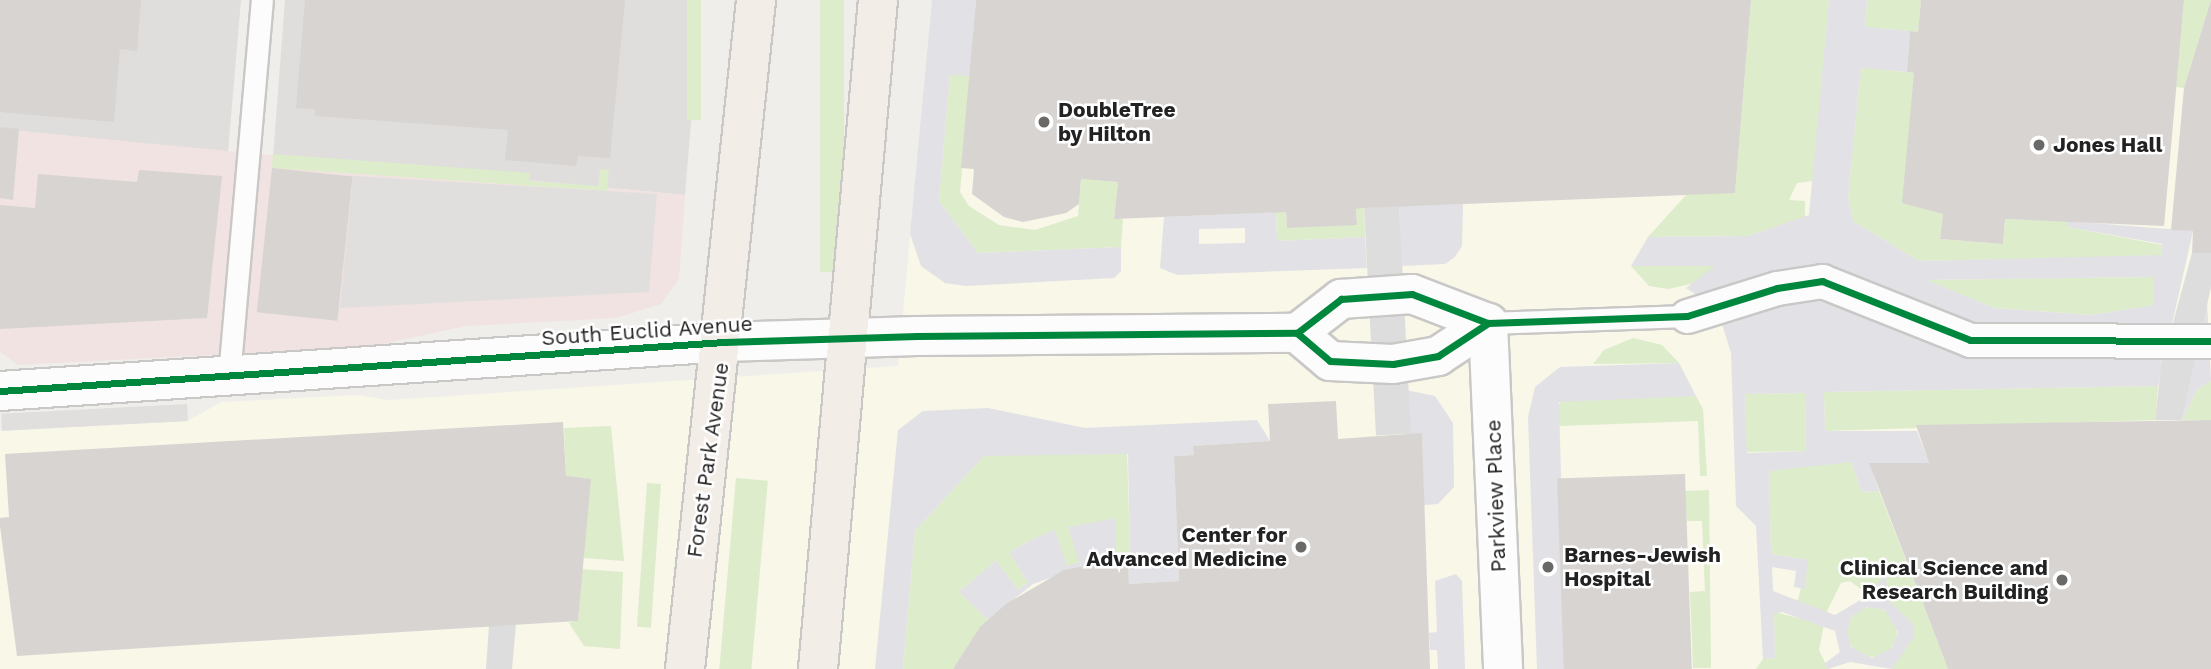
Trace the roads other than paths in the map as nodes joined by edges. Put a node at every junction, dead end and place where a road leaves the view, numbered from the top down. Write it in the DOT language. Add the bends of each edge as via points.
graph roads {
  1 [pos="262,0"];
  2 [pos="756,0"];
  3 [pos="878,0"];
  4 [pos="1687,316"];
  5 [pos="1488,323"];
  6 [pos="1297,333"];
  7 [pos="850,338"];
  8 [pos="2211,341"];
  9 [pos="724,342"];
  10 [pos="229,376"];
  11 [pos="0,391"];
  12 [pos="685,669"];
  13 [pos="818,669"];
  14 [pos="1503,669"];
  1 -- 10 [label="lane"];
  2 -- 9 [label="main road, Forest Park Avenue"];
  3 -- 7 [label="main road"];
  4 -- 5 [label="lane"];
  4 -- 8 [label="street" via="1777,288 1822,281 1970,341"];
  5 -- 6 [label="street" via="1412,293 1341,299"];
  5 -- 6 [label="street" via="1438,356 1393,364 1330,361"];
  5 -- 14 [label="street, Parkview Place"];
  6 -- 7 [label="street, South Euclid Avenue"];
  7 -- 9 [label="street, South Euclid Avenue"];
  7 -- 13 [label="main road"];
  9 -- 10 [label="street, South Euclid Avenue"];
  9 -- 12 [label="main road, Forest Park Avenue" via="703,466"];
  10 -- 11 [label="street, South Euclid Avenue"];
}
